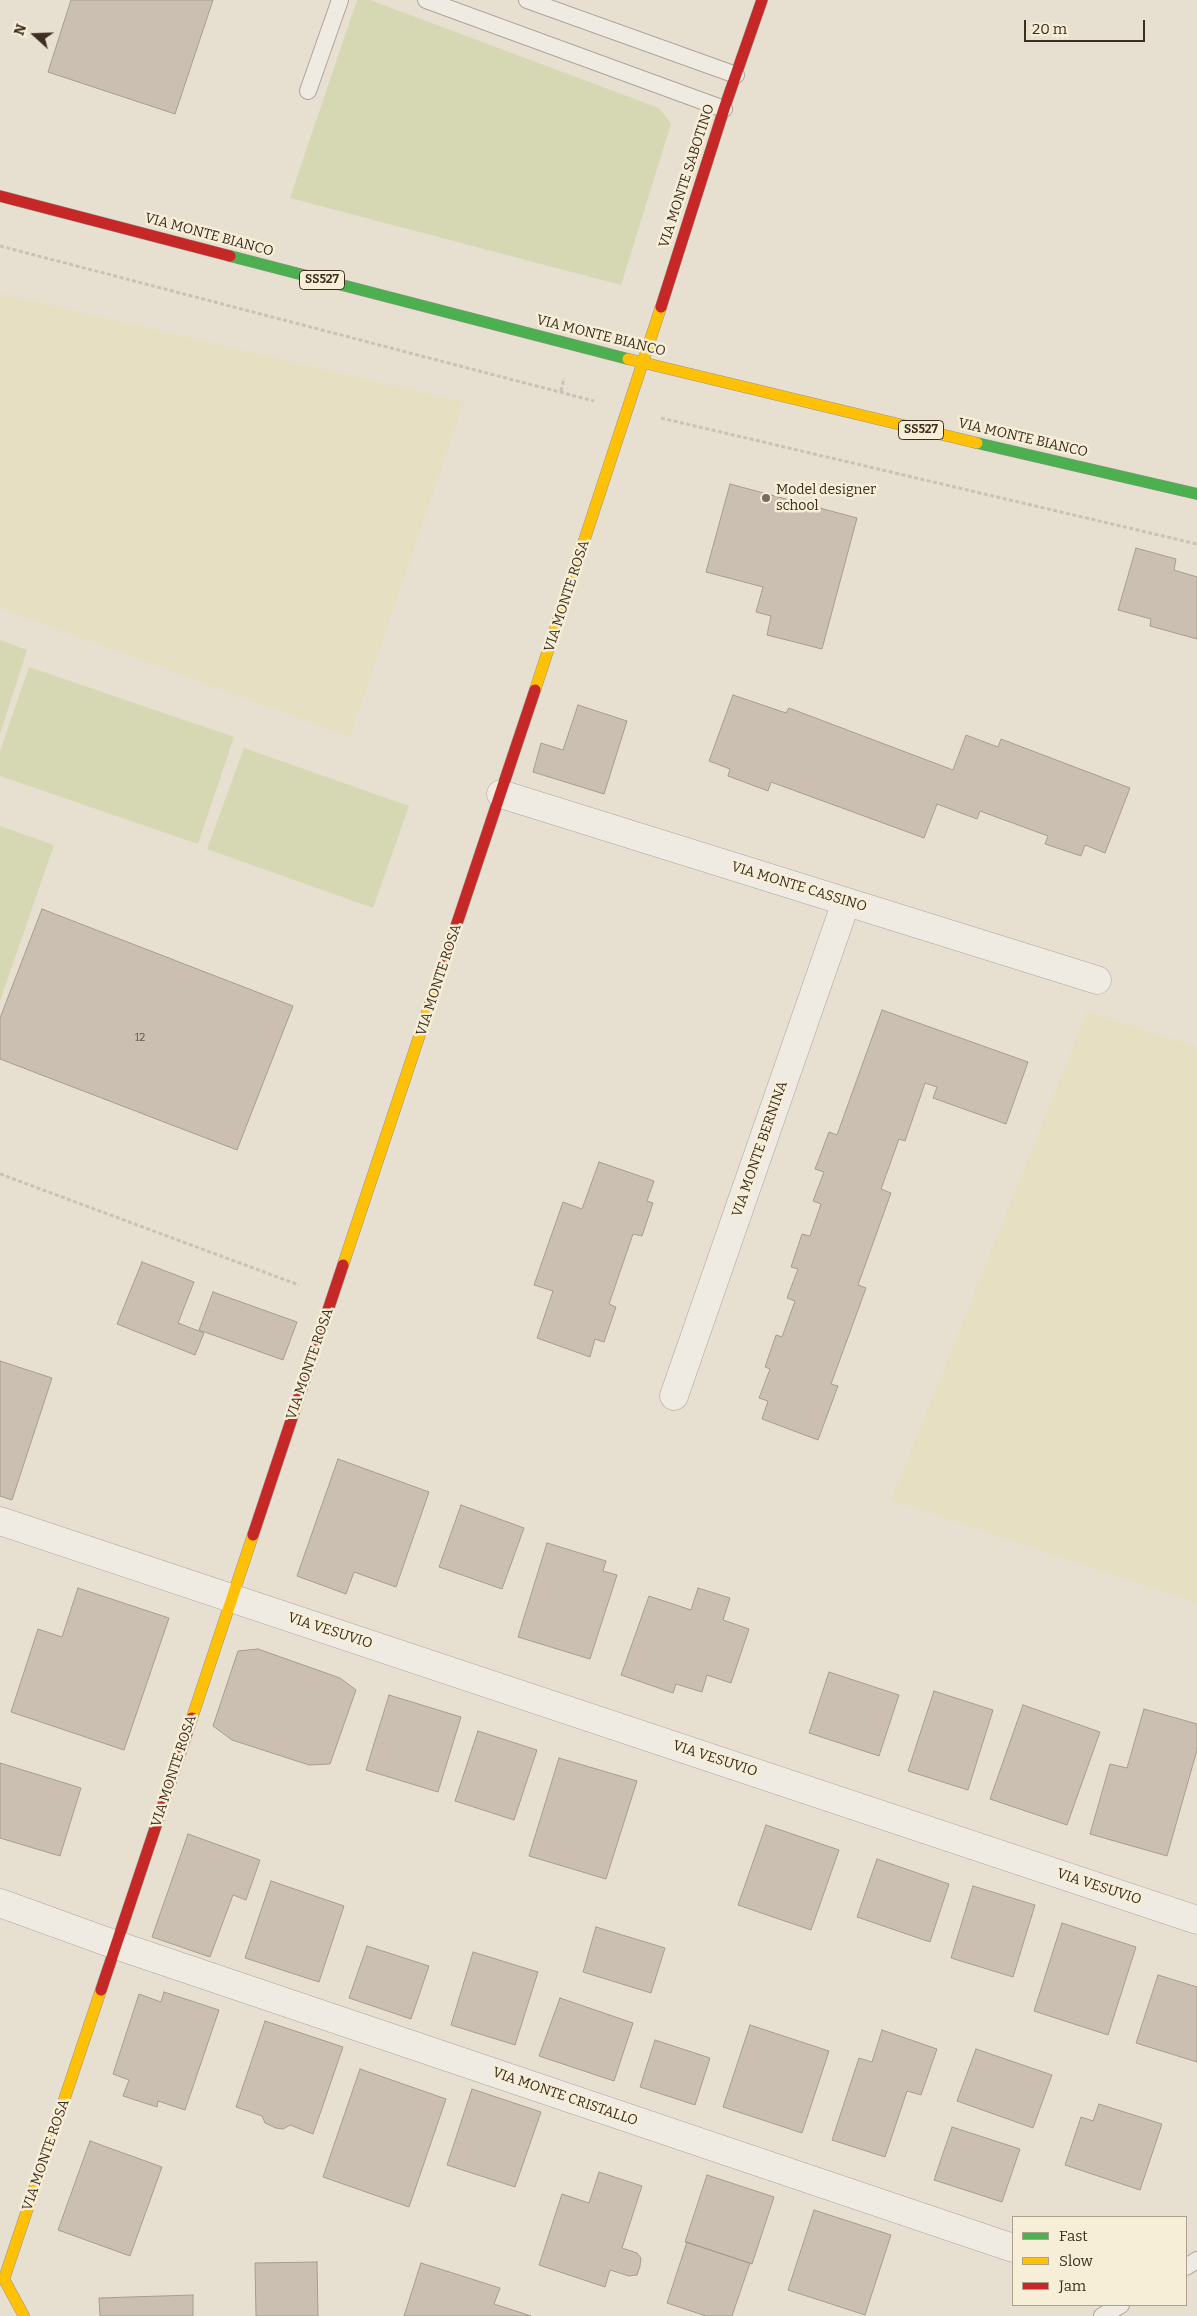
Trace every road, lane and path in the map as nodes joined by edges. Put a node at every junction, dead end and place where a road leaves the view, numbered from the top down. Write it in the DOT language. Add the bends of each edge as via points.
graph roads {
  1 [pos="340,0"];
  2 [pos="426,0"];
  3 [pos="527,0"];
  4 [pos="762,0"];
  5 [pos="736,75"];
  6 [pos="308,91"];
  7 [pos="724,109"];
  8 [pos="0,196"];
  9 [pos="645,362"];
  10 [pos="1197,494"];
  11 [pos="501,794"];
  12 [pos="846,902"];
  13 [pos="1097,980"];
  14 [pos="0,1174"];
  15 [pos="332,1298"];
  16 [pos="674,1396"];
  17 [pos="0,1521"];
  18 [pos="232,1598"];
  19 [pos="0,1903"];
  20 [pos="1197,1920"];
  21 [pos="116,1945"];
  22 [pos="1012,2248"];
  23 [pos="1119,2306"];
  24 [pos="24,2316"];
  25 [pos="1102,2316"];
  1 -- 6 [label="lane"];
  2 -- 7 [label="lane"];
  3 -- 5 [label="lane"];
  4 -- 5 [label="street, VIA MONTE SABOTINO"];
  5 -- 7 [label="street, VIA MONTE SABOTINO"];
  7 -- 9 [label="street, VIA MONTE SABOTINO"];
  8 -- 9 [label="street, VIA MONTE BIANCO / SS527"];
  9 -- 10 [label="street, VIA MONTE BIANCO / SS527"];
  9 -- 11 [label="street, VIA MONTE ROSA"];
  11 -- 12 [label="street, VIA MONTE CASSINO"];
  11 -- 15 [label="street, VIA MONTE ROSA"];
  12 -- 13 [label="street, VIA MONTE CASSINO"];
  12 -- 16 [label="street, VIA MONTE BERNINA"];
  14 -- 15 [label="path"];
  15 -- 18 [label="street, VIA MONTE ROSA"];
  17 -- 18 [label="street"];
  18 -- 20 [label="street, VIA VESUVIO"];
  18 -- 21 [label="street, VIA MONTE ROSA"];
  19 -- 21 [label="street"];
  21 -- 22 [label="street, VIA MONTE CRISTALLO"];
  21 -- 24 [label="street, VIA MONTE ROSA" via="4,2279"];
  23 -- 25 [label="lane"];
}
